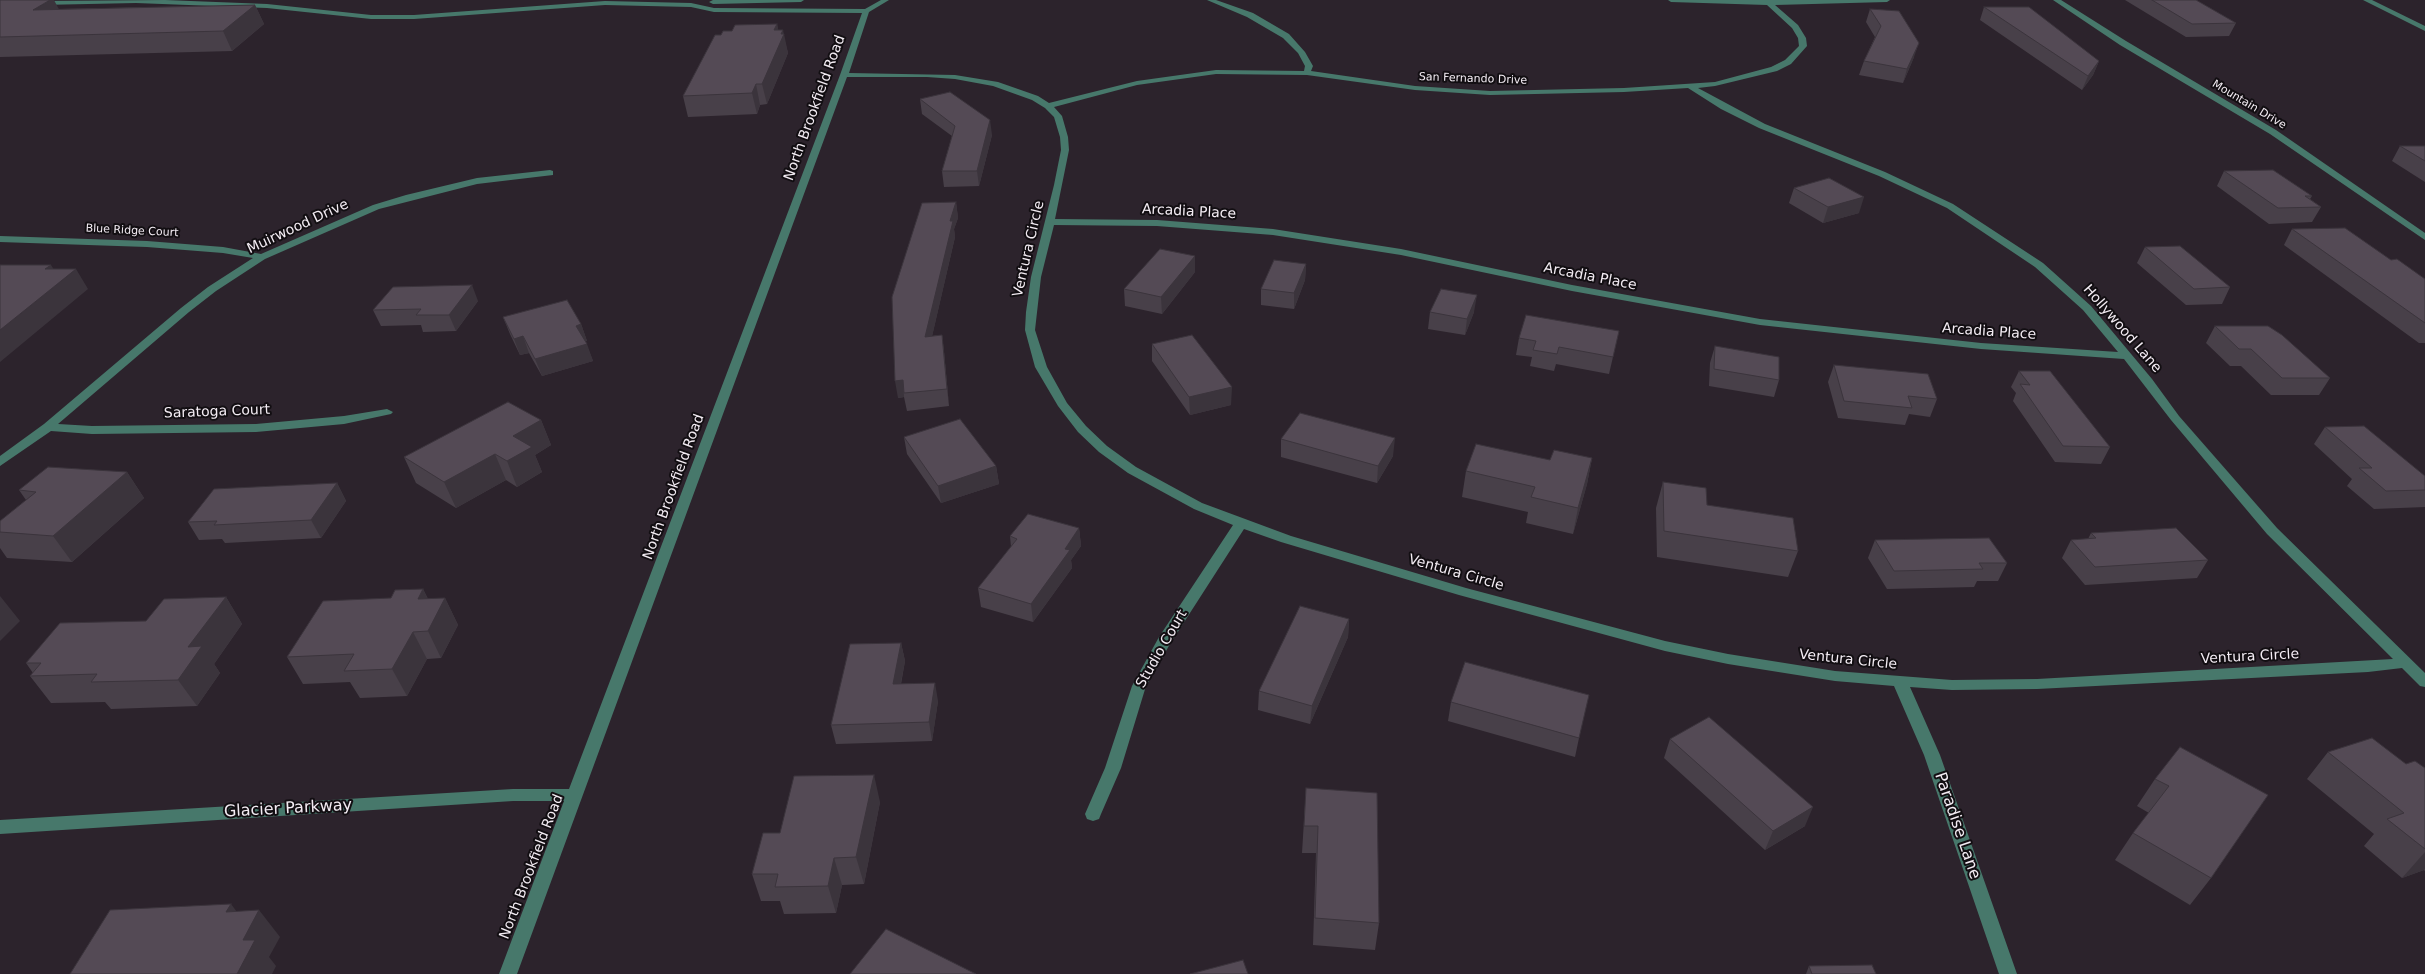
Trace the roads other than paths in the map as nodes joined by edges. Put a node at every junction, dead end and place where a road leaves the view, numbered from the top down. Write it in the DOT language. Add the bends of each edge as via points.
graph roads {
  1 [pos="801,0"];
  2 [pos="855,0"];
  3 [pos="886,0"];
  4 [pos="1210,0"];
  5 [pos="1671,0"];
  6 [pos="1887,0"];
  7 [pos="2056,0"];
  8 [pos="2366,0"];
  9 [pos="31,3"];
  10 [pos="1769,3"];
  11 [pos="691,5"];
  12 [pos="866,10"];
  13 [pos="2425,29"];
  14 [pos="1308,73"];
  15 [pos="844,75"];
  16 [pos="1691,87"];
  17 [pos="1048,106"];
  18 [pos="550,173"];
  19 [pos="1050,222"];
  20 [pos="2425,238"];
  21 [pos="0,239"];
  22 [pos="262,257"];
  23 [pos="2126,356"];
  24 [pos="387,412"];
  25 [pos="48,427"];
  26 [pos="0,462"];
  27 [pos="1241,523"];
  28 [pos="2403,663"];
  29 [pos="1899,680"];
  30 [pos="2425,682"];
  31 [pos="576,795"];
  32 [pos="1093,814"];
  33 [pos="0,827"];
  34 [pos="508,974"];
  35 [pos="2008,974"];
  1 -- 11 [label="street"];
  2 -- 12 [label="street"];
  3 -- 12 [label="street"];
  4 -- 14 [label="street" via="1250,15 1286,36 1301,52 1309,66"];
  5 -- 10 [label="street"];
  6 -- 10 [label="street"];
  7 -- 20 [label="street, Mountain Drive" via="2273,132"];
  8 -- 13 [label="street"];
  9 -- 11 [label="street" via="136,1 267,6 371,17 605,3"];
  10 -- 16 [label="street, San Fernando Drive" via="1802,38 1803,46 1797,54 1774,70"];
  11 -- 12 [label="street" via="714,10"];
  12 -- 15 [label="street, North Brookfield Road"];
  14 -- 16 [label="street, San Fernando Drive" via="1415,88 1471,92"];
  14 -- 17 [label="street, San Fernando Drive" via="1248,71 1189,75 1137,83"];
  15 -- 17 [label="street, Ventura Circle" via="955,77 1020,91"];
  15 -- 31 [label="street, North Brookfield Road"];
  16 -- 23 [label="street, Hollywood Lane" via="1762,126 1922,192 1995,234 2068,290"];
  17 -- 19 [label="street, Ventura Circle" via="1058,116 1065,150"];
  18 -- 22 [label="street, Muirwood Drive" via="477,181 409,197 376,207"];
  19 -- 23 [label="street, Arcadia Place" via="1157,223 1273,232 1401,252 1581,290 1760,322 1971,345"];
  19 -- 27 [label="street, Ventura Circle" via="1036,277 1030,330 1041,367 1062,404 1103,450 1132,470 1198,506"];
  21 -- 22 [label="street, Blue Ridge Court" via="147,244 223,250"];
  22 -- 25 [label="street, Muirwood Drive" via="185,310"];
  23 -- 28 [label="street, Hollywood Lane" via="2272,531"];
  24 -- 25 [label="street, Saratoga Court" via="344,420 256,428 92,430"];
  25 -- 26 [label="street, Muirwood Drive"];
  27 -- 29 [label="street, Ventura Circle" via="1464,592 1665,646 1835,676"];
  27 -- 32 [label="street, Studio Court" via="1164,641 1139,686 1113,768"];
  28 -- 29 [label="street, Ventura Circle" via="2037,684"];
  28 -- 30 [label="street, Hollywood Lane"];
  29 -- 35 [label="street, Paradise Lane" via="1932,756"];
  31 -- 33 [label="street, Glacier Parkway" via="513,795"];
  31 -- 34 [label="street, North Brookfield Road"];
}
